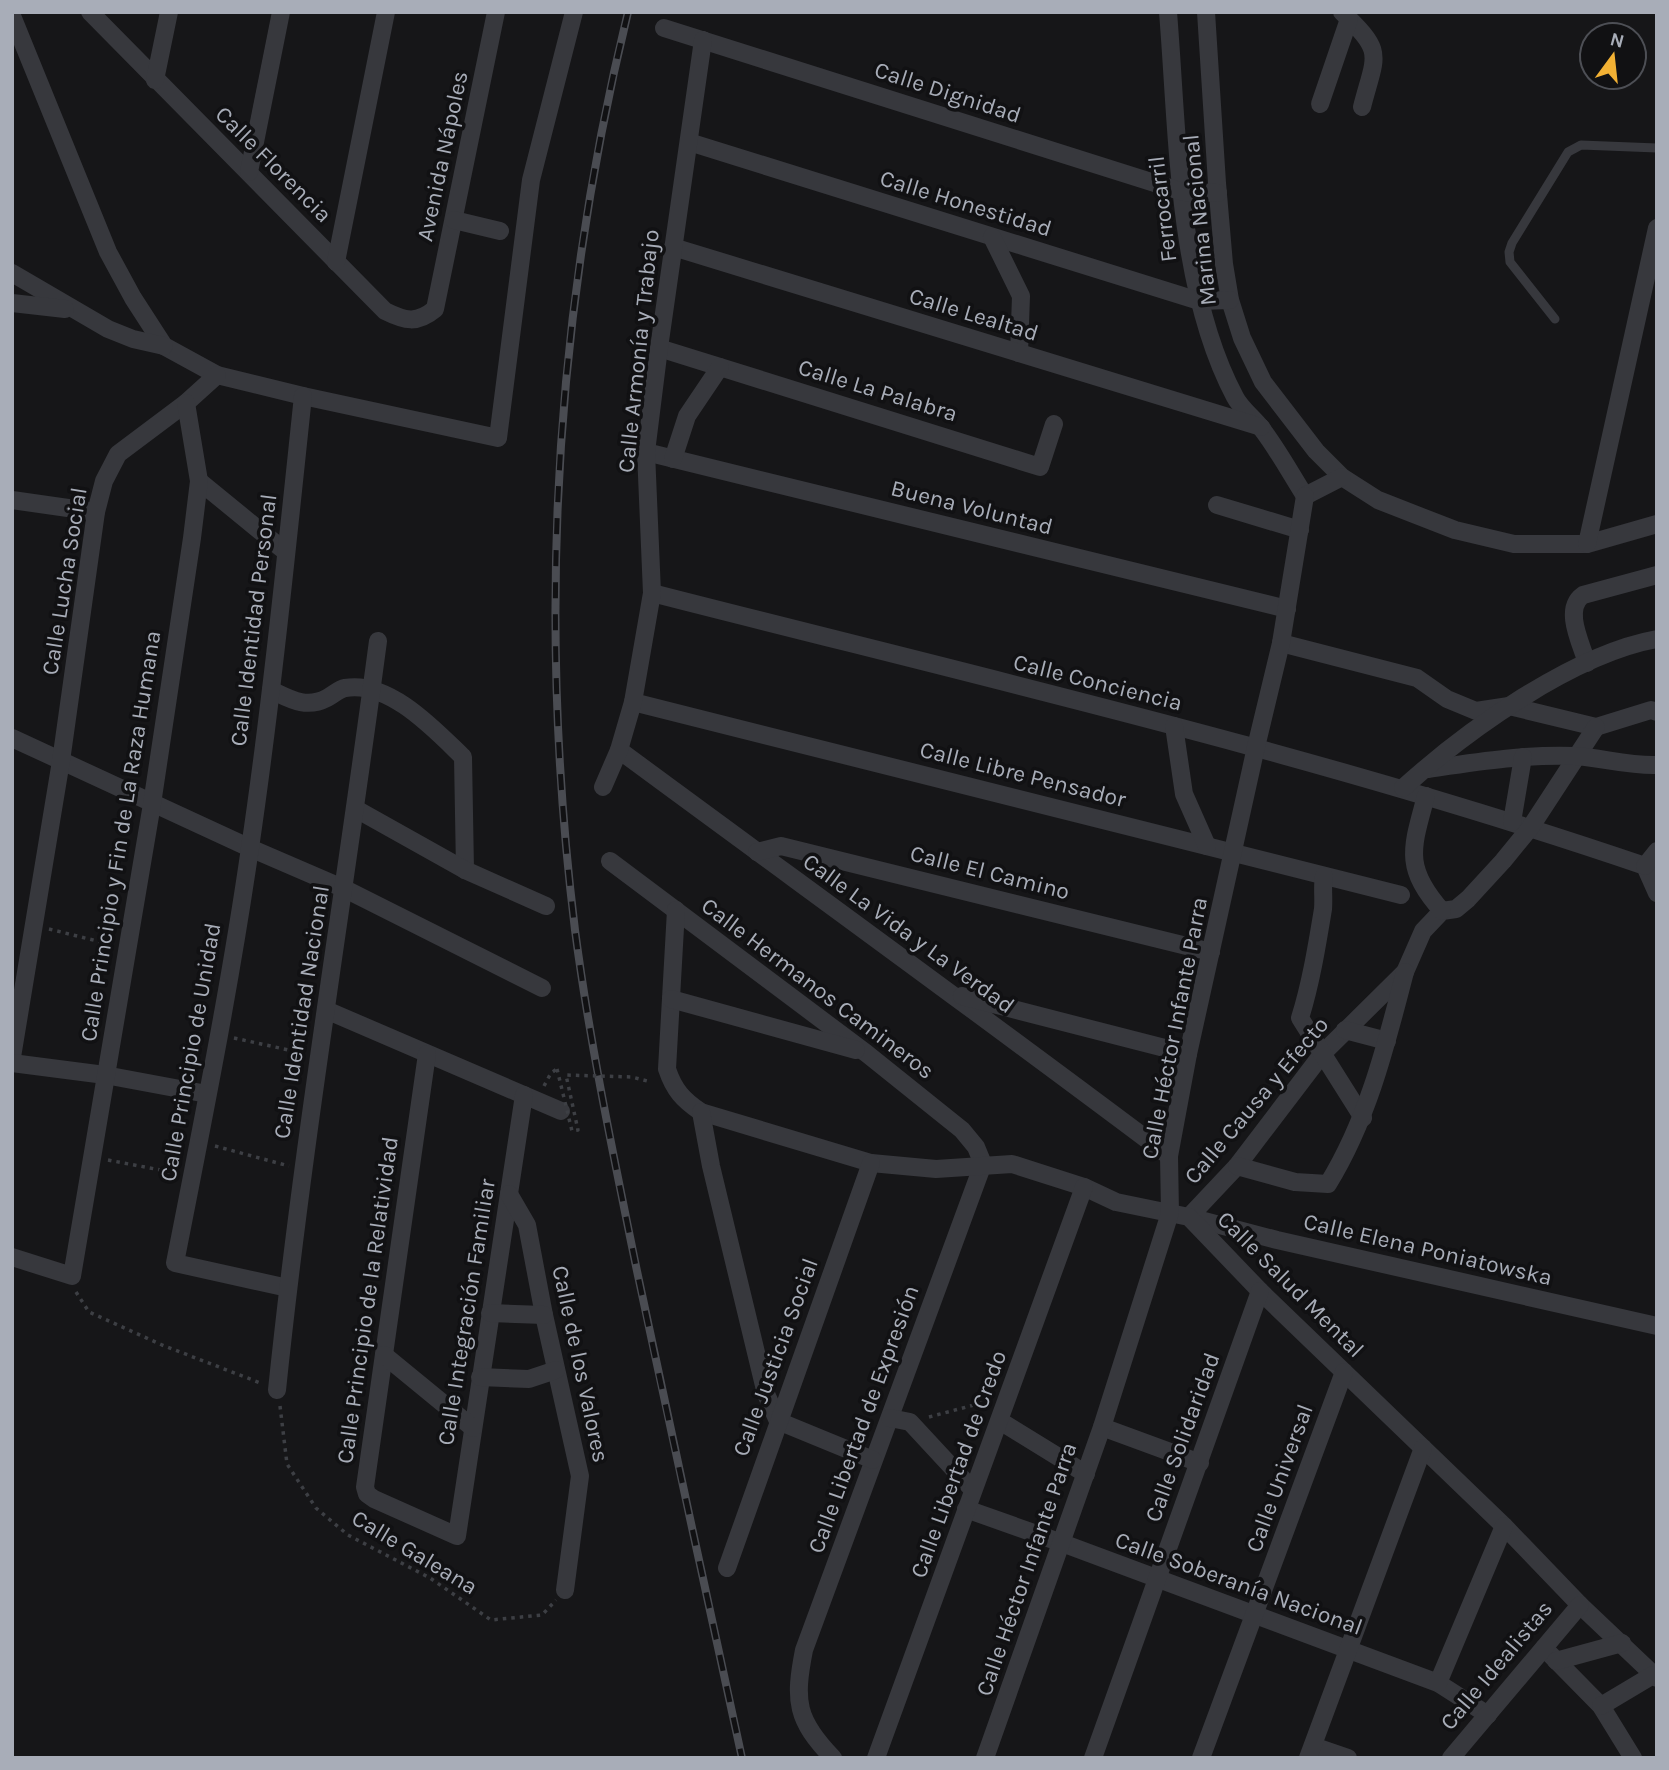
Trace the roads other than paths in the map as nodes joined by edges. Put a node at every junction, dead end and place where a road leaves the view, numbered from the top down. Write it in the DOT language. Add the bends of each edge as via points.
graph roads {
  1 [pos="90,12"];
  2 [pos="169,12"];
  3 [pos="281,12"];
  4 [pos="386,12"];
  5 [pos="496,12"];
  6 [pos="574,12"];
  7 [pos="1168,12"];
  8 [pos="1206,12"];
  9 [pos="1345,15"];
  10 [pos="12,16"];
  11 [pos="664,28"];
  12 [pos="703,40"];
  13 [pos="155,80"];
  14 [pos="1320,104"];
  15 [pos="1362,107"];
  16 [pos="689,142"];
  17 [pos="1657,148"];
  18 [pos="249,172"];
  19 [pos="1182,192"];
  20 [pos="1218,193"];
  21 [pos="454,220"];
  22 [pos="1657,228"];
  23 [pos="500,231"];
  24 [pos="992,237"];
  25 [pos="673,247"];
  26 [pos="335,262"];
  27 [pos="12,273"];
  28 [pos="1230,300"];
  29 [pos="1199,301"];
  30 [pos="12,303"];
  31 [pos="435,309"];
  32 [pos="72,310"];
  33 [pos="1555,318"];
  34 [pos="164,346"];
  35 [pos="659,348"];
  36 [pos="1020,353"];
  37 [pos="720,367"];
  38 [pos="217,376"];
  39 [pos="303,396"];
  40 [pos="186,403"];
  41 [pos="1054,424"];
  42 [pos="1261,427"];
  43 [pos="646,452"];
  44 [pos="673,459"];
  45 [pos="1342,477"];
  46 [pos="199,481"];
  47 [pos="1305,496"];
  48 [pos="12,500"];
  49 [pos="1217,505"];
  50 [pos="96,512"];
  51 [pos="1657,524"];
  52 [pos="1300,530"];
  53 [pos="1587,544"];
  54 [pos="286,552"];
  55 [pos="1657,575"];
  56 [pos="652,593"];
  57 [pos="1287,609"];
  58 [pos="1657,639"];
  59 [pos="378,641"];
  60 [pos="1281,642"];
  61 [pos="1587,663"];
  62 [pos="372,688"];
  63 [pos="271,690"];
  64 [pos="633,702"];
  65 [pos="1509,706"];
  66 [pos="1655,707"];
  67 [pos="1174,726"];
  68 [pos="1596,727"];
  69 [pos="12,738"];
  70 [pos="1256,747"];
  71 [pos="619,750"];
  72 [pos="1576,756"];
  73 [pos="1523,757"];
  74 [pos="61,761"];
  75 [pos="1657,765"];
  76 [pos="1424,769"];
  77 [pos="603,787"];
  78 [pos="1403,788"];
  79 [pos="1426,796"];
  80 [pos="152,803"];
  81 [pos="356,809"];
  82 [pos="1512,822"];
  83 [pos="1530,828"];
  84 [pos="1207,846"];
  85 [pos="250,848"];
  86 [pos="1657,851"];
  87 [pos="757,852"];
  88 [pos="1234,852"];
  89 [pos="610,861"];
  90 [pos="1645,866"];
  91 [pos="465,870"];
  92 [pos="1324,876"];
  93 [pos="345,889"];
  94 [pos="1657,893"];
  95 [pos="1401,895"];
  96 [pos="546,906"];
  97 [pos="676,910"];
  98 [pos="1442,911"];
  99 [pos="1211,952"];
  100 [pos="1405,972"];
  101 [pos="542,988"];
  102 [pos="952,993"];
  103 [pos="671,999"];
  104 [pos="326,1010"];
  105 [pos="1345,1030"];
  106 [pos="1387,1041"];
  107 [pos="866,1053"];
  108 [pos="1323,1053"];
  109 [pos="427,1054"];
  110 [pos="1188,1054"];
  111 [pos="12,1058"];
  112 [pos="12,1063"];
  113 [pos="105,1075"];
  114 [pos="207,1094"];
  115 [pos="530,1098"];
  116 [pos="561,1111"];
  117 [pos="701,1112"];
  118 [pos="1363,1118"];
  119 [pos="1169,1156"];
  120 [pos="871,1163"];
  121 [pos="983,1164"];
  122 [pos="1237,1166"];
  123 [pos="1084,1187"];
  124 [pos="509,1194"];
  125 [pos="1170,1213"];
  126 [pos="1189,1217"];
  127 [pos="12,1257"];
  128 [pos="288,1288"];
  129 [pos="1260,1291"];
  130 [pos="490,1313"];
  131 [pos="544,1315"];
  132 [pos="1657,1326"];
  133 [pos="384,1355"];
  134 [pos="556,1370"];
  135 [pos="1344,1372"];
  136 [pos="480,1377"];
  137 [pos="277,1390"];
  138 [pos="890,1419"];
  139 [pos="778,1421"];
  140 [pos="1000,1421"];
  141 [pos="1102,1427"];
  142 [pos="473,1428"];
  143 [pos="1423,1448"];
  144 [pos="873,1460"];
  145 [pos="1200,1463"];
  146 [pos="1086,1474"];
  147 [pos="974,1490"];
  148 [pos="967,1509"];
  149 [pos="1504,1525"];
  150 [pos="457,1536"];
  151 [pos="1062,1543"];
  152 [pos="727,1568"];
  153 [pos="1157,1580"];
  154 [pos="565,1590"];
  155 [pos="1580,1605"];
  156 [pos="1254,1616"];
  157 [pos="1622,1643"];
  158 [pos="1347,1650"];
  159 [pos="1550,1655"];
  160 [pos="1656,1676"];
  161 [pos="1438,1683"];
  162 [pos="1601,1706"];
  163 [pos="1488,1715"];
  164 [pos="1311,1752"];
  165 [pos="833,1758"];
  166 [pos="876,1758"];
  167 [pos="985,1758"];
  168 [pos="1093,1758"];
  169 [pos="1202,1758"];
  170 [pos="1348,1758"];
  171 [pos="1451,1758"];
  172 [pos="1633,1758"];
  1 -- 13 [label="street, Calle Florencia"];
  2 -- 13 [label="street"];
  3 -- 18 [label="street"];
  4 -- 26 [label="street"];
  5 -- 21 [label="street, Avenida Nápoles"];
  6 -- 39 [label="street" via="531,180 498,438"];
  7 -- 19 [label="street, Ferrocarril"];
  8 -- 20 [label="street, Marina Nacional"];
  9 -- 14 [label="street"];
  9 -- 15 [label="street" via="1374,49"];
  10 -- 34 [label="street" via="108,252"];
  11 -- 12 [label="street, Calle Dignidad"];
  12 -- 16 [label="street, Calle Armonía y Trabajo"];
  12 -- 19 [label="street, Calle Dignidad"];
  13 -- 18 [label="street, Calle Florencia"];
  16 -- 24 [label="street, Calle Honestidad"];
  16 -- 25 [label="street, Calle Armonía y Trabajo"];
  17 -- 33 [label="lane" via="1574,148 1512,243 1510,262"];
  18 -- 26 [label="street, Calle Florencia"];
  19 -- 20 [label="street, Calle Dignidad"];
  19 -- 29 [label="street, Ferrocarril"];
  20 -- 28 [label="street, Marina Nacional"];
  21 -- 23 [label="street"];
  21 -- 31 [label="street, Avenida Nápoles"];
  22 -- 53 [label="street"];
  24 -- 29 [label="street, Calle Honestidad"];
  24 -- 36 [label="street" via="1021,296"];
  25 -- 35 [label="street, Calle Armonía y Trabajo"];
  25 -- 36 [label="street, Calle Lealtad"];
  26 -- 31 [label="street, Calle Florencia" via="385,312 414,320"];
  27 -- 32 [label="street"];
  28 -- 29 [label="street, Calle Honestidad"];
  28 -- 45 [label="street, Marina Nacional" via="1263,382"];
  29 -- 42 [label="street, Ferrocarril" via="1236,400"];
  30 -- 32 [label="street"];
  32 -- 34 [label="street" via="133,340"];
  34 -- 38 [label="street"];
  35 -- 37 [label="street, Calle La Palabra"];
  35 -- 43 [label="street, Calle Armonía y Trabajo"];
  36 -- 42 [label="street, Calle Lealtad"];
  37 -- 41 [label="street, Calle La Palabra" via="1040,467"];
  37 -- 44 [label="street" via="687,416"];
  38 -- 39 [label="street"];
  38 -- 40 [label="street, Calle Lucha Social"];
  39 -- 54 [label="street, Calle Identidad Personal"];
  40 -- 46 [label="street, Calle Principio y Fin de La Raza Humana"];
  40 -- 50 [label="street, Calle Lucha Social" via="118,454 104,481"];
  42 -- 47 [label="street, Ferrocarril"];
  43 -- 44 [label="street, Buena Voluntad"];
  43 -- 56 [label="street, Calle Armonía y Trabajo"];
  44 -- 57 [label="street, Buena Voluntad"];
  45 -- 47 [label="street"];
  45 -- 53 [label="street, Marina Nacional" via="1378,500 1455,530 1514,544"];
  46 -- 54 [label="street"];
  46 -- 80 [label="street, Calle Principio y Fin de La Raza Humana"];
  47 -- 52 [label="street, Calle Héctor Infante Parra"];
  48 -- 50 [label="street"];
  49 -- 52 [label="street"];
  50 -- 74 [label="street, Calle Lucha Social"];
  51 -- 53 [label="street, Marina Nacional"];
  52 -- 57 [label="street, Calle Héctor Infante Parra"];
  54 -- 63 [label="street, Calle Identidad Personal"];
  55 -- 61 [label="street" via="1576,600 1573,615"];
  56 -- 64 [label="street, Calle Armonía y Trabajo"];
  56 -- 67 [label="street, Calle Conciencia"];
  57 -- 60 [label="street, Calle Héctor Infante Parra"];
  58 -- 61 [label="street"];
  59 -- 62 [label="street, Calle Identidad Nacional"];
  60 -- 65 [label="street" via="1417,678 1447,699 1476,711"];
  60 -- 70 [label="street, Calle Héctor Infante Parra"];
  61 -- 65 [label="street"];
  62 -- 63 [label="street" via="344,688 312,704"];
  62 -- 81 [label="street, Calle Identidad Nacional"];
  62 -- 91 [label="street" via="419,715 463,757"];
  63 -- 85 [label="street, Calle Identidad Personal"];
  64 -- 71 [label="street, Calle Armonía y Trabajo"];
  64 -- 84 [label="street, Calle Libre Pensador"];
  65 -- 68 [label="street"];
  65 -- 76 [label="street"];
  66 -- 68 [label="street"];
  67 -- 70 [label="street, Calle Conciencia"];
  67 -- 84 [label="street" via="1184,794"];
  68 -- 72 [label="street, Calle Causa y Efecto"];
  69 -- 74 [label="street"];
  70 -- 78 [label="street, Calle Conciencia"];
  70 -- 88 [label="street, Calle Héctor Infante Parra"];
  71 -- 77 [label="street, Calle Armonía y Trabajo"];
  71 -- 87 [label="street, Calle La Vida y La Verdad"];
  72 -- 73 [label="street"];
  72 -- 75 [label="street"];
  72 -- 83 [label="street, Calle Causa y Efecto"];
  73 -- 76 [label="street"];
  73 -- 82 [label="street"];
  74 -- 80 [label="street"];
  74 -- 111 [label="street, Calle Lucha Social"];
  76 -- 78 [label="street"];
  78 -- 79 [label="street, Calle Conciencia"];
  79 -- 82 [label="street, Calle Conciencia"];
  79 -- 98 [label="street" via="1412,847 1415,872"];
  80 -- 85 [label="street"];
  80 -- 113 [label="street, Calle Principio y Fin de La Raza Humana"];
  81 -- 91 [label="street"];
  81 -- 93 [label="street, Calle Identidad Nacional"];
  82 -- 83 [label="street, Calle Conciencia"];
  83 -- 90 [label="street, Calle Conciencia"];
  83 -- 98 [label="street, Calle Causa y Efecto" via="1468,899 1456,909"];
  84 -- 88 [label="street, Calle Libre Pensador"];
  85 -- 93 [label="street"];
  85 -- 114 [label="street, Calle Principio de Unidad"];
  86 -- 90 [label="street"];
  87 -- 99 [label="street, Calle El Camino" via="781,846"];
  87 -- 102 [label="street, Calle La Vida y La Verdad"];
  88 -- 92 [label="street, Calle Libre Pensador"];
  88 -- 99 [label="street, Calle Héctor Infante Parra"];
  89 -- 97 [label="street, Calle Hermanos Camineros"];
  90 -- 94 [label="street"];
  91 -- 96 [label="street"];
  92 -- 95 [label="street, Calle Libre Pensador"];
  92 -- 108 [label="street" via="1323,905 1300,1018"];
  93 -- 101 [label="street"];
  93 -- 104 [label="street, Calle Identidad Nacional"];
  97 -- 103 [label="street"];
  97 -- 107 [label="street, Calle Hermanos Camineros"];
  98 -- 100 [label="street, Calle Causa y Efecto" via="1423,931"];
  99 -- 110 [label="street, Calle Héctor Infante Parra"];
  100 -- 105 [label="street, Calle Causa y Efecto"];
  100 -- 106 [label="street"];
  102 -- 110 [label="street"];
  102 -- 119 [label="street, Calle La Vida y La Verdad"];
  103 -- 107 [label="street"];
  103 -- 117 [label="street, Calle Salud Mental" via="667,1069 672,1086"];
  104 -- 109 [label="street"];
  104 -- 128 [label="street, Calle Identidad Nacional"];
  105 -- 106 [label="street"];
  105 -- 108 [label="street, Calle Causa y Efecto"];
  106 -- 118 [label="street"];
  107 -- 121 [label="street, Calle Hermanos Camineros" via="962,1130"];
  108 -- 118 [label="street"];
  108 -- 122 [label="street, Calle Causa y Efecto"];
  109 -- 115 [label="street"];
  109 -- 133 [label="street, Calle Principio de la Relatividad"];
  110 -- 119 [label="street, Calle Héctor Infante Parra"];
  112 -- 113 [label="street"];
  113 -- 114 [label="street"];
  113 -- 127 [label="street, Calle Principio y Fin de La Raza Humana" via="72,1276"];
  114 -- 128 [label="street, Calle Principio de Unidad" via="175,1263"];
  115 -- 116 [label="street"];
  115 -- 124 [label="street, Calle Integración Familiar"];
  117 -- 120 [label="street, Calle Salud Mental"];
  117 -- 139 [label="street" via="766,1394"];
  118 -- 122 [label="street" via="1328,1184 1295,1182"];
  119 -- 125 [label="street, Calle Héctor Infante Parra"];
  120 -- 121 [label="street, Calle Salud Mental" via="936,1168"];
  120 -- 139 [label="street, Calle Justicia Social"];
  121 -- 123 [label="street, Calle Salud Mental" via="1012,1164"];
  121 -- 138 [label="street, Calle Libertad de Expresión"];
  122 -- 126 [label="street, Calle Causa y Efecto"];
  123 -- 125 [label="street, Calle Salud Mental" via="1116,1202"];
  123 -- 140 [label="street, Calle Libertad de Credo"];
  124 -- 130 [label="street, Calle Integración Familiar"];
  124 -- 131 [label="street, Calle de los Valores" via="527,1225"];
  125 -- 126 [label="street, Calle Salud Mental"];
  125 -- 141 [label="street, Calle Héctor Infante Parra"];
  126 -- 129 [label="street, Calle Salud Mental"];
  126 -- 132 [label="street, Calle Elena Poniatowska"];
  128 -- 137 [label="street, Calle Identidad Nacional"];
  129 -- 135 [label="street, Calle Salud Mental"];
  129 -- 145 [label="street, Calle Solidaridad"];
  130 -- 131 [label="street"];
  130 -- 136 [label="street, Calle Integración Familiar"];
  131 -- 134 [label="street, Calle de los Valores"];
  133 -- 142 [label="street"];
  133 -- 150 [label="street, Calle Principio de la Relatividad" via="367,1494"];
  134 -- 136 [label="street" via="529,1379"];
  134 -- 154 [label="street, Calle de los Valores" via="580,1476"];
  135 -- 143 [label="street, Calle Salud Mental"];
  135 -- 156 [label="street, Calle Universal"];
  136 -- 142 [label="street, Calle Integración Familiar"];
  138 -- 144 [label="street, Calle Libertad de Expresión"];
  138 -- 147 [label="street" via="910,1422"];
  139 -- 144 [label="street"];
  139 -- 152 [label="street, Calle Justicia Social"];
  140 -- 146 [label="street"];
  140 -- 147 [label="street, Calle Libertad de Credo"];
  141 -- 145 [label="street"];
  141 -- 146 [label="street, Calle Héctor Infante Parra"];
  142 -- 150 [label="street, Calle Integración Familiar"];
  143 -- 149 [label="street, Calle Salud Mental"];
  143 -- 158 [label="street"];
  144 -- 165 [label="street, Calle Libertad de Expresión" via="804,1650 799,1692 803,1720"];
  145 -- 153 [label="street, Calle Solidaridad"];
  146 -- 151 [label="street, Calle Héctor Infante Parra"];
  147 -- 148 [label="street, Calle Libertad de Credo"];
  148 -- 151 [label="street, Calle Soberanía Nacional"];
  148 -- 166 [label="street, Calle Libertad de Credo"];
  149 -- 155 [label="street, Calle Salud Mental"];
  149 -- 161 [label="street"];
  151 -- 153 [label="street, Calle Soberanía Nacional"];
  151 -- 167 [label="street, Calle Héctor Infante Parra"];
  153 -- 156 [label="street, Calle Soberanía Nacional"];
  153 -- 168 [label="street, Calle Solidaridad"];
  155 -- 157 [label="street, Calle Salud Mental"];
  155 -- 159 [label="street, Calle Idealistas"];
  156 -- 158 [label="street, Calle Soberanía Nacional"];
  156 -- 169 [label="street, Calle Universal"];
  157 -- 159 [label="street"];
  157 -- 160 [label="street, Calle Salud Mental"];
  158 -- 161 [label="street, Calle Soberanía Nacional"];
  158 -- 164 [label="street"];
  159 -- 162 [label="street"];
  159 -- 163 [label="street, Calle Idealistas"];
  160 -- 162 [label="street"];
  161 -- 163 [label="street, Calle Soberanía Nacional"];
  162 -- 172 [label="street"];
  163 -- 171 [label="street, Calle Idealistas"];
  164 -- 170 [label="street"];
}
